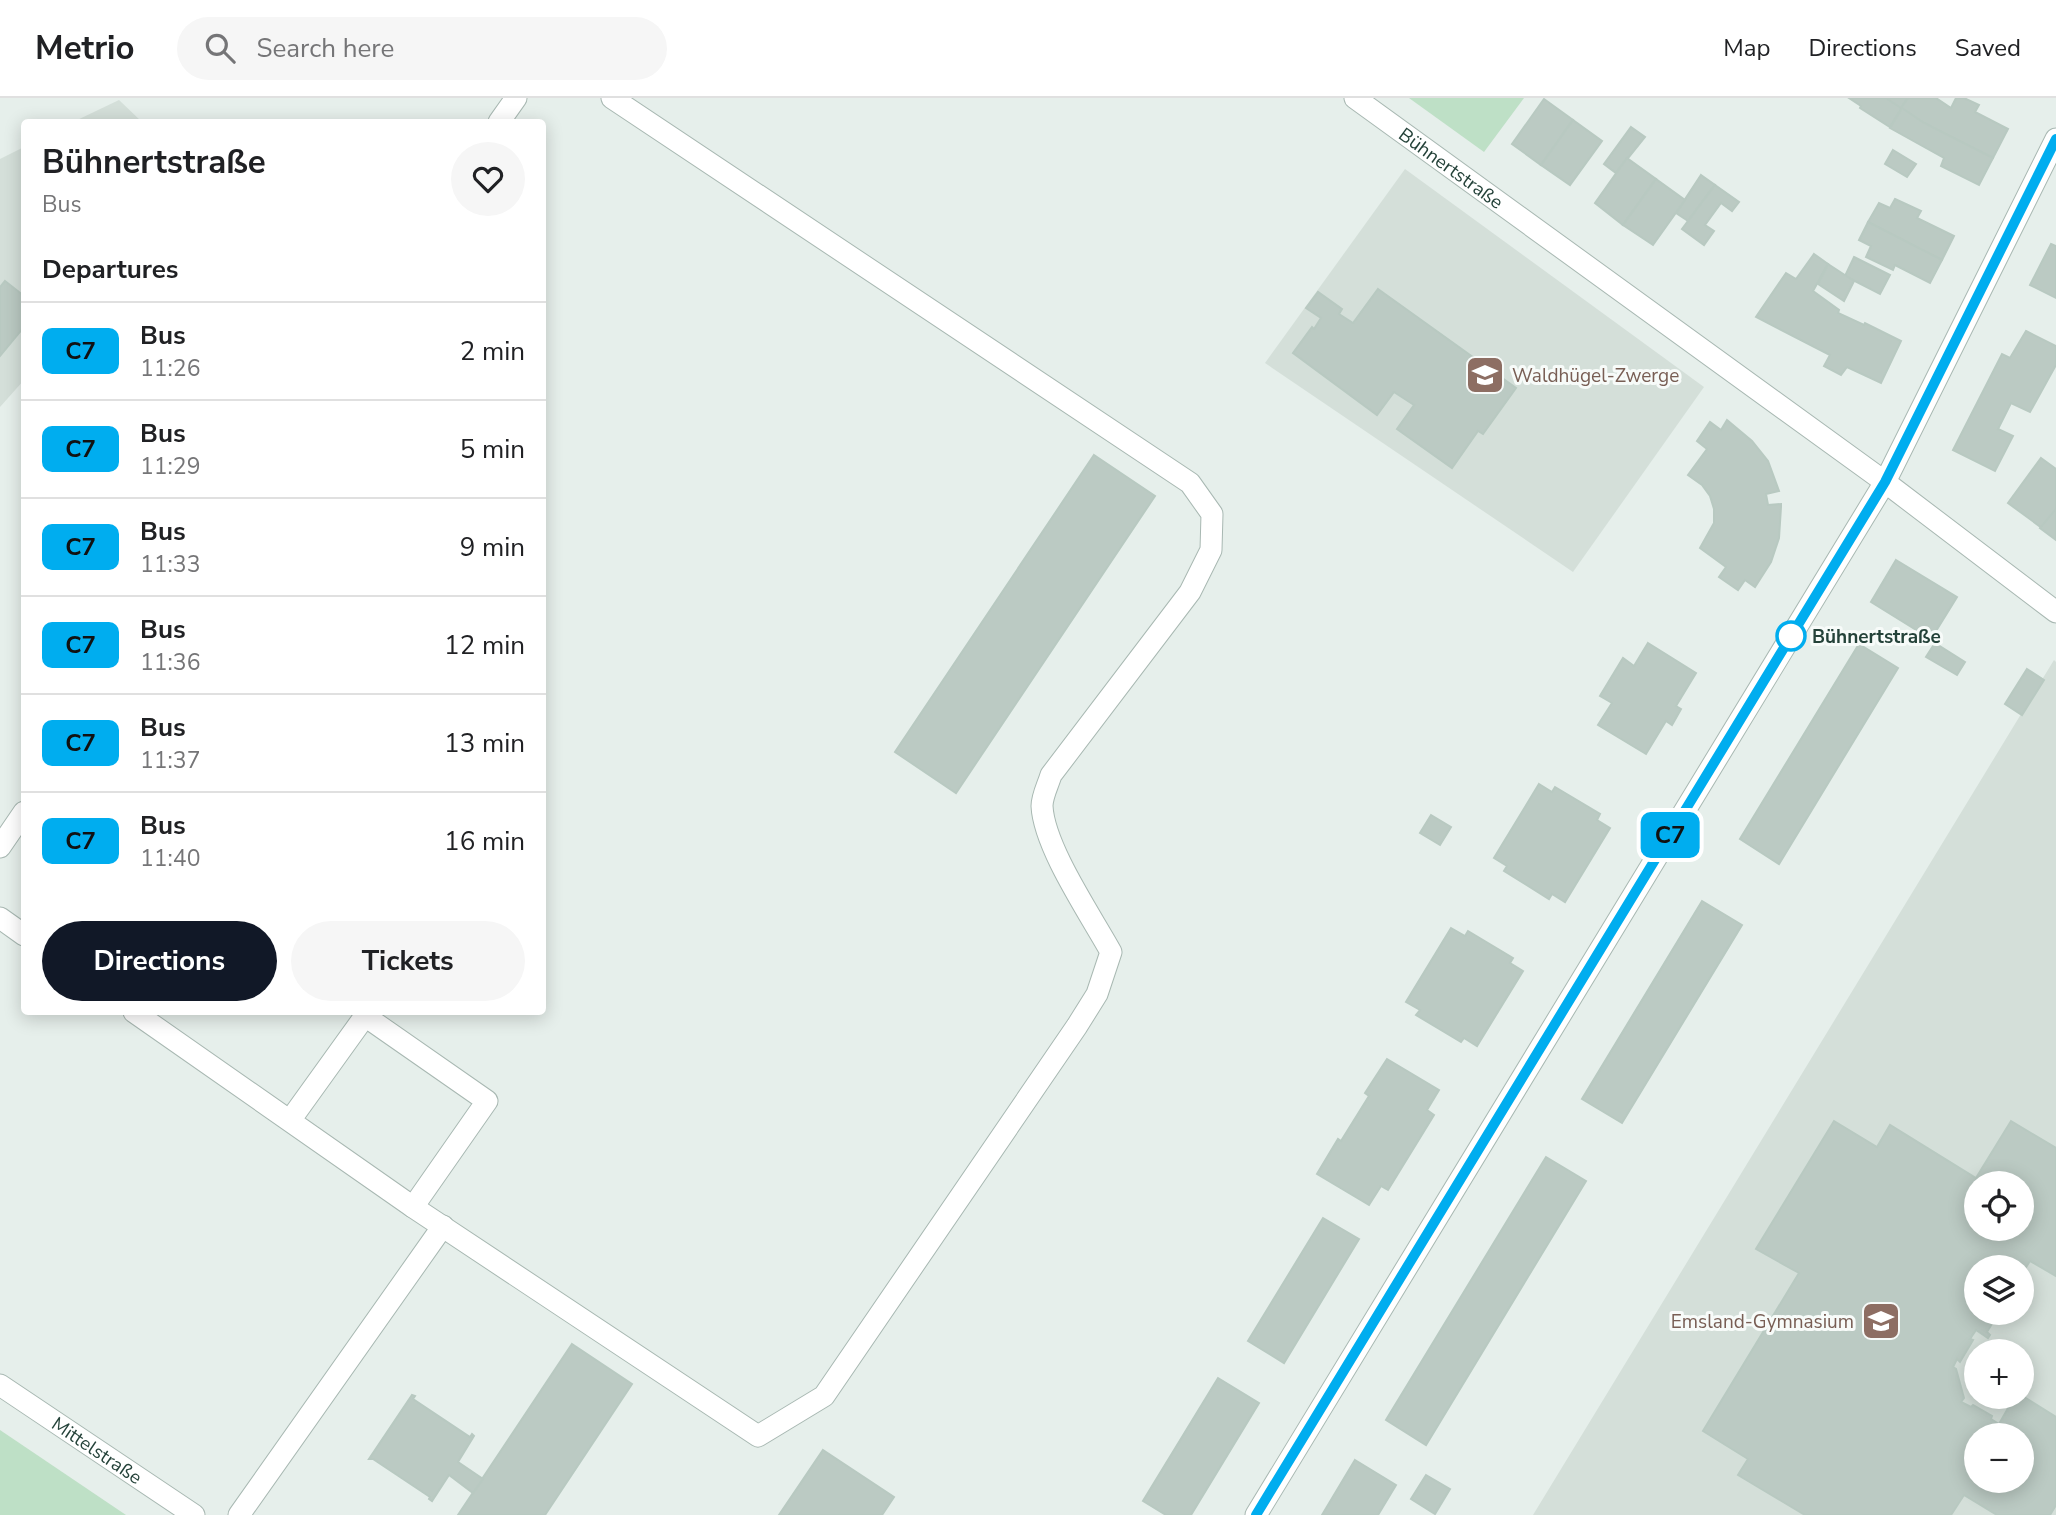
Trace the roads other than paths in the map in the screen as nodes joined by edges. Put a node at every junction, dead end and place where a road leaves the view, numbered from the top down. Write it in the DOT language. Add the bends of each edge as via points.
graph roads {
  1 [pos="516,98"];
  2 [pos="612,98"];
  3 [pos="1355,98"];
  4 [pos="501,119"];
  5 [pos="2056,139"];
  6 [pos="1885,482"];
  7 [pos="2056,612"];
  8 [pos="21,816"];
  9 [pos="0,847"];
  10 [pos="0,918"];
  11 [pos="21,933"];
  12 [pos="138,1015"];
  13 [pos="291,1119"];
  14 [pos="413,1207"];
  15 [pos="443,1226"];
  16 [pos="0,1385"];
  17 [pos="194,1515"];
  18 [pos="239,1515"];
  19 [pos="1256,1515"];
  1 -- 4 [label="street"];
  2 -- 15 [label="street" via="1190,483 1212,514 1211,550 1189,592 1051,775 1042,803 1045,828 1056,854 1111,952 1097,994 824,1396 758,1436"];
  3 -- 6 [label="street, Bühnertstraße"];
  5 -- 6 [label="street"];
  6 -- 7 [label="street, Bühnertstraße"];
  6 -- 19 [label="street"];
  8 -- 9 [label="street"];
  10 -- 11 [label="street"];
  12 -- 13 [label="street"];
  13 -- 14 [label="street"];
  13 -- 14 [label="street" via="365,1017 486,1101"];
  14 -- 15 [label="street"];
  15 -- 18 [label="street"];
  16 -- 17 [label="street, Mittelstraße"];
}
